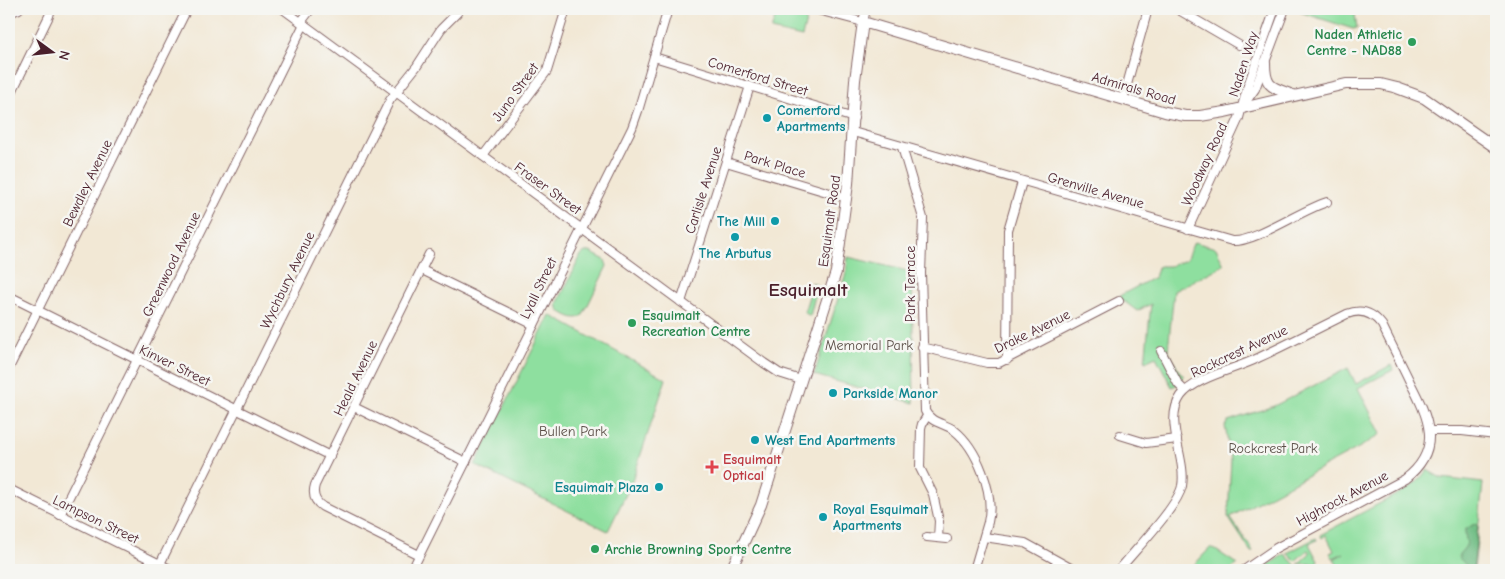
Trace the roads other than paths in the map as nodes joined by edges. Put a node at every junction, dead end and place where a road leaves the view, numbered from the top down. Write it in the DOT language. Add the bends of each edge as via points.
graph roads {
  1 [pos="20,9"];
  2 [pos="51,9"];
  3 [pos="187,9"];
  4 [pos="283,9"];
  5 [pos="311,9"];
  6 [pos="566,9"];
  7 [pos="668,9"];
  8 [pos="814,9"];
  9 [pos="866,9"];
  10 [pos="1148,9"];
  11 [pos="1177,9"];
  12 [pos="1274,9"];
  13 [pos="1285,9"];
  14 [pos="9,13"];
  15 [pos="458,13"];
  16 [pos="863,22"];
  17 [pos="302,23"];
  18 [pos="1239,45"];
  19 [pos="654,57"];
  20 [pos="1265,63"];
  21 [pos="750,86"];
  22 [pos="397,93"];
  23 [pos="1292,96"];
  24 [pos="9,98"];
  25 [pos="1122,99"];
  26 [pos="1241,108"];
  27 [pos="854,118"];
  28 [pos="853,132"];
  29 [pos="902,147"];
  30 [pos="1496,148"];
  31 [pos="483,156"];
  32 [pos="726,162"];
  33 [pos="1022,182"];
  34 [pos="847,198"];
  35 [pos="1327,202"];
  36 [pos="581,229"];
  37 [pos="1188,229"];
  38 [pos="429,254"];
  39 [pos="422,270"];
  40 [pos="9,296"];
  41 [pos="1119,301"];
  42 [pos="681,302"];
  43 [pos="37,310"];
  44 [pos="534,325"];
  45 [pos="922,347"];
  46 [pos="1161,352"];
  47 [pos="137,360"];
  48 [pos="1008,360"];
  49 [pos="9,368"];
  50 [pos="802,380"];
  51 [pos="1185,391"];
  52 [pos="354,407"];
  53 [pos="237,409"];
  54 [pos="927,416"];
  55 [pos="1429,431"];
  56 [pos="1120,435"];
  57 [pos="1496,435"];
  58 [pos="1177,439"];
  59 [pos="330,456"];
  60 [pos="466,462"];
  61 [pos="9,489"];
  62 [pos="60,515"];
  63 [pos="984,537"];
  64 [pos="927,538"];
  65 [pos="938,538"];
  66 [pos="947,539"];
  67 [pos="419,555"];
  68 [pos="158,567"];
  69 [pos="172,570"];
  70 [pos="412,570"];
  71 [pos="731,570"];
  72 [pos="974,570"];
  73 [pos="1074,570"];
  74 [pos="1118,570"];
  75 [pos="1244,570"];
  1 -- 14 [label="street"];
  2 -- 24 [label="street"];
  3 -- 43 [label="street, Bewdley Avenue"];
  4 -- 17 [label="street, Fraser Street"];
  5 -- 17 [label="street, Greenwood Avenue"];
  6 -- 31 [label="street, Juno Street" via="547,71"];
  7 -- 19 [label="street, Lyall Street"];
  8 -- 16 [label="street, Admirals Road"];
  9 -- 16 [label="street, Esquimalt Road"];
  10 -- 25 [label="street"];
  11 -- 18 [label="street"];
  12 -- 26 [label="street, Naden Way"];
  13 -- 20 [label="street, Naden Way"];
  15 -- 22 [label="street, Wychbury Avenue" via="442,28"];
  16 -- 25 [label="main road, Admirals Road"];
  16 -- 27 [label="main road, Esquimalt Road"];
  17 -- 22 [label="street, Fraser Street"];
  17 -- 47 [label="street, Greenwood Avenue"];
  19 -- 21 [label="street, Comerford Street"];
  19 -- 36 [label="street, Lyall Street" via="632,128"];
  20 -- 23 [label="main road" via="1267,82"];
  20 -- 26 [label="street, Naden Way" via="1255,89"];
  21 -- 27 [label="street, Comerford Street"];
  21 -- 32 [label="street, Carlisle Avenue"];
  22 -- 31 [label="street, Fraser Street"];
  22 -- 53 [label="street, Wychbury Avenue" via="390,100"];
  23 -- 26 [label="main road, Admirals Road"];
  23 -- 30 [label="main road, Admirals Road" via="1346,84 1381,84 1397,88 1424,98"];
  25 -- 26 [label="main road, Admirals Road" via="1185,116"];
  26 -- 37 [label="street, Woodway Road"];
  27 -- 28 [label="main road, Esquimalt Road"];
  28 -- 29 [label="street, Grenville Avenue"];
  28 -- 34 [label="main road, Esquimalt Road"];
  29 -- 33 [label="street, Grenville Avenue"];
  29 -- 45 [label="street, Park Terrace" via="923,218"];
  31 -- 36 [label="street, Fraser Street"];
  32 -- 34 [label="street, Park Place"];
  32 -- 42 [label="street, Carlisle Avenue"];
  33 -- 37 [label="street, Grenville Avenue"];
  33 -- 48 [label="street" via="1008,230"];
  34 -- 50 [label="main road, Esquimalt Road" via="836,272"];
  35 -- 37 [label="street, Grenville Avenue" via="1244,241 1232,241"];
  36 -- 42 [label="street, Fraser Street"];
  36 -- 44 [label="street, Lyall Street"];
  38 -- 39 [label="street, Heald Avenue"];
  39 -- 44 [label="street"];
  39 -- 52 [label="street, Heald Avenue"];
  40 -- 43 [label="street, Kinver Street"];
  41 -- 48 [label="street, Drake Avenue"];
  42 -- 50 [label="street, Fraser Street" via="772,370"];
  43 -- 47 [label="street, Kinver Street"];
  43 -- 49 [label="street, Bewdley Avenue"];
  44 -- 60 [label="street, Lyall Street"];
  45 -- 48 [label="street, Drake Avenue" via="987,363"];
  45 -- 54 [label="street, Park Terrace"];
  46 -- 51 [label="street"];
  47 -- 53 [label="street, Kinver Street"];
  47 -- 62 [label="street, Greenwood Avenue"];
  50 -- 71 [label="main road, Esquimalt Road" via="761,506"];
  51 -- 55 [label="street, Rockcrest Avenue" via="1347,314 1360,311 1373,315 1382,326 1423,408"];
  51 -- 58 [label="street, Rockcrest Avenue" via="1175,410"];
  52 -- 59 [label="street, Heald Avenue"];
  52 -- 60 [label="street"];
  53 -- 59 [label="street, Kinver Street"];
  53 -- 68 [label="street, Wychbury Avenue"];
  54 -- 63 [label="street" via="958,434 978,461 990,508"];
  54 -- 65 [label="street, Park Terrace" via="921,428 920,468 933,494 939,523"];
  55 -- 57 [label="street"];
  55 -- 75 [label="street, Highrock Avenue" via="1422,460 1405,479 1276,548"];
  56 -- 58 [label="street" via="1146,443"];
  58 -- 74 [label="street, Rockcrest Avenue" via="1183,477 1180,493 1172,507"];
  59 -- 67 [label="street, Heald Avenue" via="315,485 314,498 323,507"];
  60 -- 67 [label="street, Lyall Street"];
  61 -- 62 [label="street, Lampson Street"];
  62 -- 68 [label="street, Lampson Street"];
  63 -- 72 [label="street"];
  63 -- 73 [label="street" via="1025,543"];
  64 -- 65 [label="street"];
  65 -- 66 [label="street"];
  67 -- 70 [label="street, Lyall Street"];
  68 -- 69 [label="street, Lampson Street"];
}
